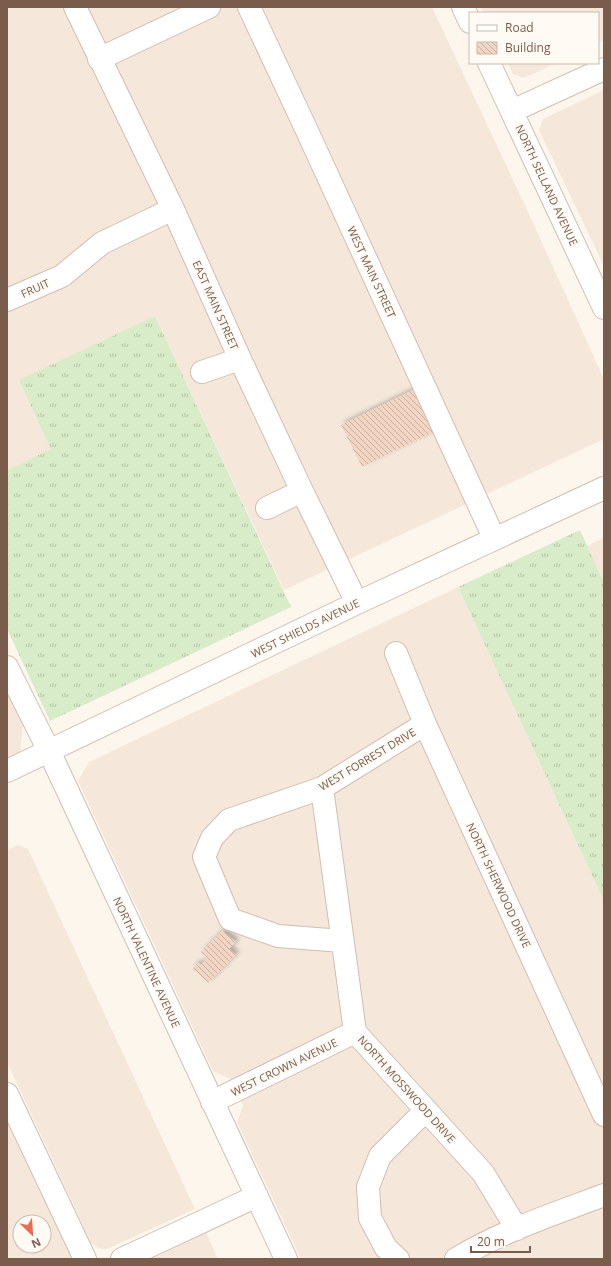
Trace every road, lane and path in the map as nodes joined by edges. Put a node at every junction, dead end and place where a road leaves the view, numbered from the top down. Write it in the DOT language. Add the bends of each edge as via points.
graph roads {
  1 [pos="75,7"];
  2 [pos="209,7"];
  3 [pos="249,7"];
  4 [pos="463,7"];
  5 [pos="469,20"];
  6 [pos="99,59"];
  7 [pos="490,64"];
  8 [pos="604,69"];
  9 [pos="512,111"];
  10 [pos="173,210"];
  11 [pos="7,300"];
  12 [pos="604,308"];
  13 [pos="240,359"];
  14 [pos="202,372"];
  15 [pos="604,488"];
  16 [pos="302,492"];
  17 [pos="267,508"];
  18 [pos="494,538"];
  19 [pos="357,603"];
  20 [pos="396,653"];
  21 [pos="7,667"];
  22 [pos="425,724"];
  23 [pos="49,751"];
  24 [pos="7,771"];
  25 [pos="322,788"];
  26 [pos="342,941"];
  27 [pos="355,1032"];
  28 [pos="7,1094"];
  29 [pos="212,1102"];
  30 [pos="426,1110"];
  31 [pos="604,1115"];
  32 [pos="604,1195"];
  33 [pos="257,1196"];
  34 [pos="516,1229"];
  35 [pos="85,1259"];
  36 [pos="122,1259"];
  37 [pos="286,1259"];
  38 [pos="398,1259"];
  39 [pos="456,1259"];
  1 -- 6 [label="street, EAST MAIN STREET"];
  2 -- 6 [label="street"];
  3 -- 18 [label="street, WEST MAIN STREET"];
  4 -- 5 [label="street"];
  6 -- 10 [label="street, EAST MAIN STREET"];
  7 -- 9 [label="street, NORTH SELLAND AVENUE"];
  8 -- 9 [label="street"];
  9 -- 12 [label="street, NORTH SELLAND AVENUE"];
  10 -- 11 [label="street, FRUIT" via="102,243 62,276"];
  10 -- 13 [label="street, EAST MAIN STREET"];
  13 -- 14 [label="street"];
  13 -- 16 [label="street, EAST MAIN STREET"];
  15 -- 18 [label="street, WEST SHIELDS AVENUE"];
  16 -- 17 [label="street"];
  16 -- 19 [label="street, EAST MAIN STREET"];
  18 -- 19 [label="street, WEST SHIELDS AVENUE"];
  19 -- 23 [label="street, WEST SHIELDS AVENUE"];
  20 -- 22 [label="street, NORTH SHERWOOD DRIVE"];
  21 -- 23 [label="street, NORTH VALENTINE AVENUE"];
  22 -- 25 [label="street, WEST FORREST DRIVE"];
  22 -- 31 [label="street, NORTH SHERWOOD DRIVE"];
  23 -- 24 [label="street, WEST SHIELDS AVENUE"];
  23 -- 29 [label="street, NORTH VALENTINE AVENUE"];
  25 -- 26 [label="street, NORTH MOSSWOOD DRIVE"];
  25 -- 26 [label="street, WEST FORREST DRIVE" via="229,820 212,838 204,857 230,919 278,936"];
  26 -- 27 [label="street, NORTH MOSSWOOD DRIVE"];
  27 -- 29 [label="street, WEST CROWN AVENUE"];
  27 -- 30 [label="street, NORTH MOSSWOOD DRIVE"];
  28 -- 35 [label="street"];
  29 -- 33 [label="street, NORTH VALENTINE AVENUE"];
  30 -- 34 [label="street, NORTH MOSSWOOD DRIVE" via="483,1173"];
  30 -- 38 [label="street" via="380,1156 368,1187 370,1218 386,1248"];
  32 -- 34 [label="street"];
  33 -- 36 [label="street"];
  33 -- 37 [label="street, NORTH VALENTINE AVENUE"];
  34 -- 39 [label="street"];
}
